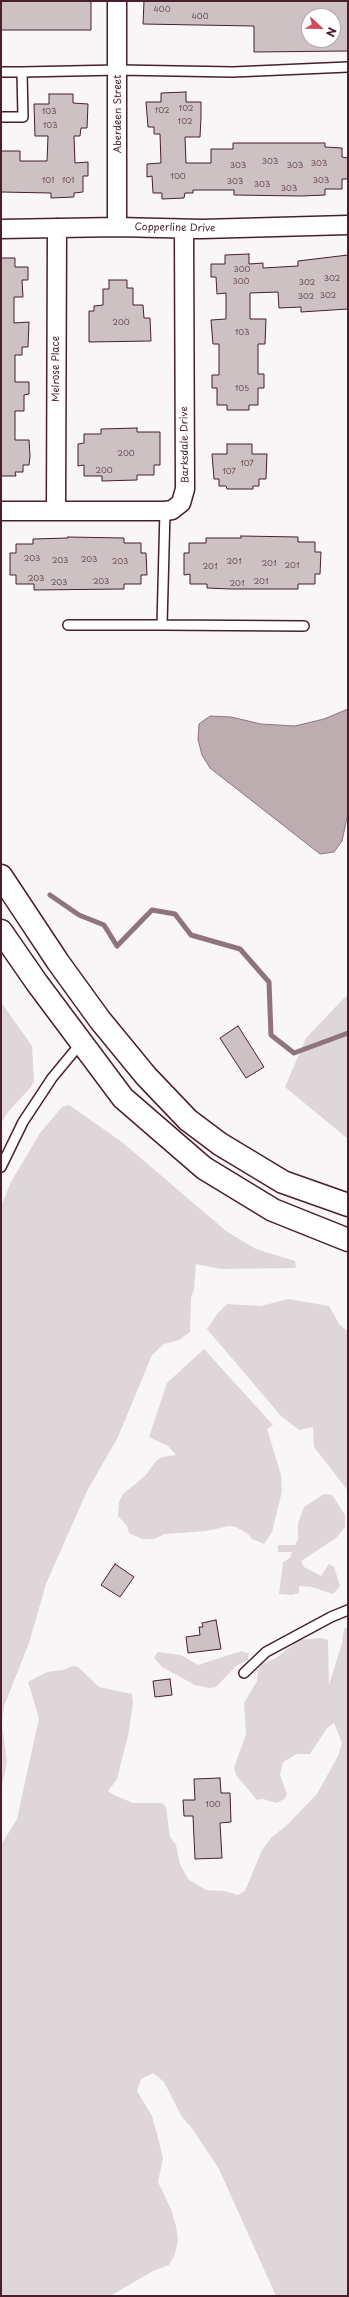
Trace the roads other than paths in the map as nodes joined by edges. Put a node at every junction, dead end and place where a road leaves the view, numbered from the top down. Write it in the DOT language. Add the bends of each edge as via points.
graph roads {
  1 [pos="118,1"];
  2 [pos="348,67"];
  3 [pos="119,70"];
  4 [pos="1,72"];
  5 [pos="22,72"];
  6 [pos="1,117"];
  7 [pos="348,226"];
  8 [pos="117,227"];
  9 [pos="57,228"];
  10 [pos="1,229"];
  11 [pos="184,229"];
  12 [pos="56,510"];
  13 [pos="1,511"];
  14 [pos="165,511"];
  15 [pos="68,625"];
  16 [pos="162,625"];
  17 [pos="304,626"];
  18 [pos="1,876"];
  19 [pos="1,931"];
  20 [pos="81,1043"];
  21 [pos="1,1167"];
  22 [pos="348,1205"];
  23 [pos="348,1240"];
  24 [pos="348,1610"];
  25 [pos="244,1673"];
  1 -- 3 [label="street, Aberdeen Street"];
  2 -- 3 [label="lane" via="233,72"];
  3 -- 5 [label="lane"];
  3 -- 8 [label="street, Aberdeen Street"];
  4 -- 5 [label="lane"];
  5 -- 6 [label="lane" via="24,117"];
  7 -- 11 [label="street, Copperline Drive"];
  8 -- 9 [label="street, Copperline Drive"];
  8 -- 11 [label="street, Copperline Drive"];
  9 -- 10 [label="street, Copperline Drive"];
  9 -- 12 [label="street, Melrose Place"];
  11 -- 14 [label="street, Barksdale Drive" via="186,489 177,507"];
  12 -- 13 [label="street"];
  12 -- 14 [label="street"];
  14 -- 16 [label="lane"];
  15 -- 16 [label="lane"];
  16 -- 17 [label="lane"];
  18 -- 22 [label="highway" via="100,1020 146,1076 188,1120 220,1144 283,1182"];
  19 -- 20 [label="highway"];
  20 -- 21 [label="lane" via="48,1084 23,1122"];
  20 -- 23 [label="highway" via="123,1098 204,1168 273,1210"];
  24 -- 25 [label="lane" via="266,1652"];
}
